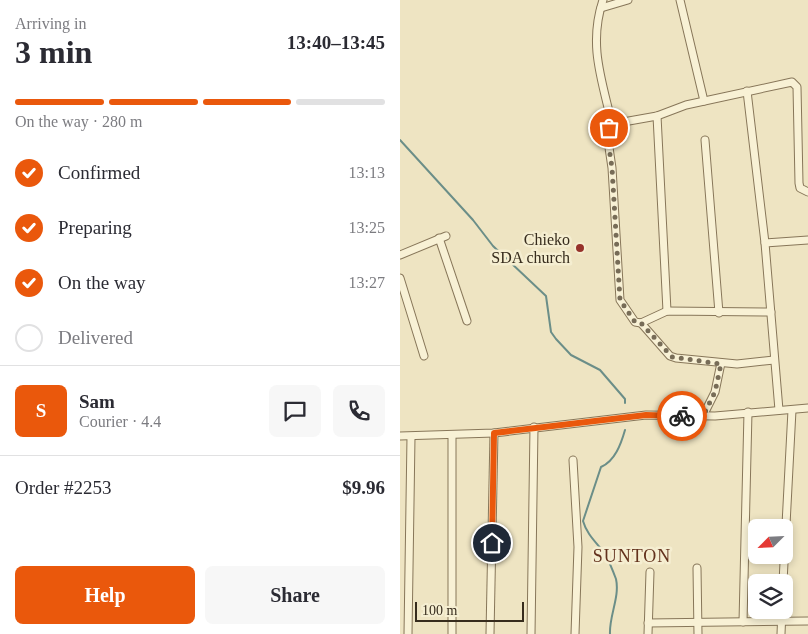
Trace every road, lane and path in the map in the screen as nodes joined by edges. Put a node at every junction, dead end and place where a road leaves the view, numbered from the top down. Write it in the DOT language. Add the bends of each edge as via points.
graph roads {
  1 [pos="603,0"];
  2 [pos="628,0"];
  3 [pos="680,0"];
  4 [pos="601,8"];
  5 [pos="747,91"];
  6 [pos="704,101"];
  7 [pos="657,116"];
  8 [pos="612,124"];
  9 [pos="705,140"];
  10 [pos="808,192"];
  11 [pos="808,240"];
  12 [pos="765,243"];
  13 [pos="400,255"];
  14 [pos="400,278"];
  15 [pos="667,311"];
  16 [pos="770,312"];
  17 [pos="719,313"];
  18 [pos="468,321"];
  19 [pos="641,323"];
  20 [pos="424,356"];
  21 [pos="774,360"];
  22 [pos="721,364"];
  23 [pos="808,408"];
  24 [pos="779,410"];
  25 [pos="792,410"];
  26 [pos="748,412"];
  27 [pos="703,416"];
  28 [pos="534,427"];
  29 [pos="494,433"];
  30 [pos="452,435"];
  31 [pos="400,436"];
  32 [pos="411,437"];
  33 [pos="573,460"];
  34 [pos="697,568"];
  35 [pos="650,572"];
  36 [pos="783,574"];
  37 [pos="782,621"];
  38 [pos="808,621"];
  39 [pos="743,622"];
  40 [pos="648,623"];
  41 [pos="698,623"];
  42 [pos="408,634"];
  43 [pos="452,634"];
  44 [pos="490,634"];
  45 [pos="531,634"];
  46 [pos="576,634"];
  47 [pos="648,634"];
  48 [pos="698,634"];
  49 [pos="781,634"];
  1 -- 4 [label="street"];
  2 -- 4 [label="street"];
  3 -- 6 [label="street"];
  4 -- 8 [label="street" via="595,48"];
  5 -- 6 [label="street"];
  5 -- 10 [label="street" via="792,82 797,87 799,183 800,188"];
  5 -- 12 [label="street"];
  6 -- 7 [label="street"];
  7 -- 8 [label="street"];
  7 -- 15 [label="street"];
  8 -- 19 [label="street" via="607,134 620,300 635,322"];
  9 -- 17 [label="street"];
  11 -- 12 [label="street"];
  12 -- 16 [label="street"];
  13 -- 18 [label="street" via="442,237"];
  14 -- 20 [label="street"];
  15 -- 17 [label="street"];
  15 -- 19 [label="street"];
  16 -- 17 [label="street"];
  16 -- 21 [label="street"];
  19 -- 22 [label="street" via="672,357"];
  21 -- 22 [label="street"];
  21 -- 24 [label="street"];
  22 -- 27 [label="street" via="715,392"];
  23 -- 25 [label="street"];
  24 -- 25 [label="street"];
  24 -- 26 [label="street"];
  25 -- 36 [label="street"];
  26 -- 27 [label="street"];
  26 -- 39 [label="street"];
  27 -- 28 [label="street" via="646,415"];
  28 -- 29 [label="street"];
  28 -- 45 [label="street"];
  29 -- 30 [label="street"];
  29 -- 44 [label="street"];
  30 -- 32 [label="street"];
  30 -- 43 [label="street"];
  31 -- 32 [label="street"];
  32 -- 42 [label="street"];
  33 -- 46 [label="street" via="578,547"];
  34 -- 41 [label="street"];
  35 -- 40 [label="street"];
  37 -- 38 [label="street"];
  37 -- 39 [label="street"];
  37 -- 49 [label="street"];
  39 -- 41 [label="street"];
  40 -- 41 [label="street"];
  40 -- 47 [label="street"];
  41 -- 48 [label="street"];
}
